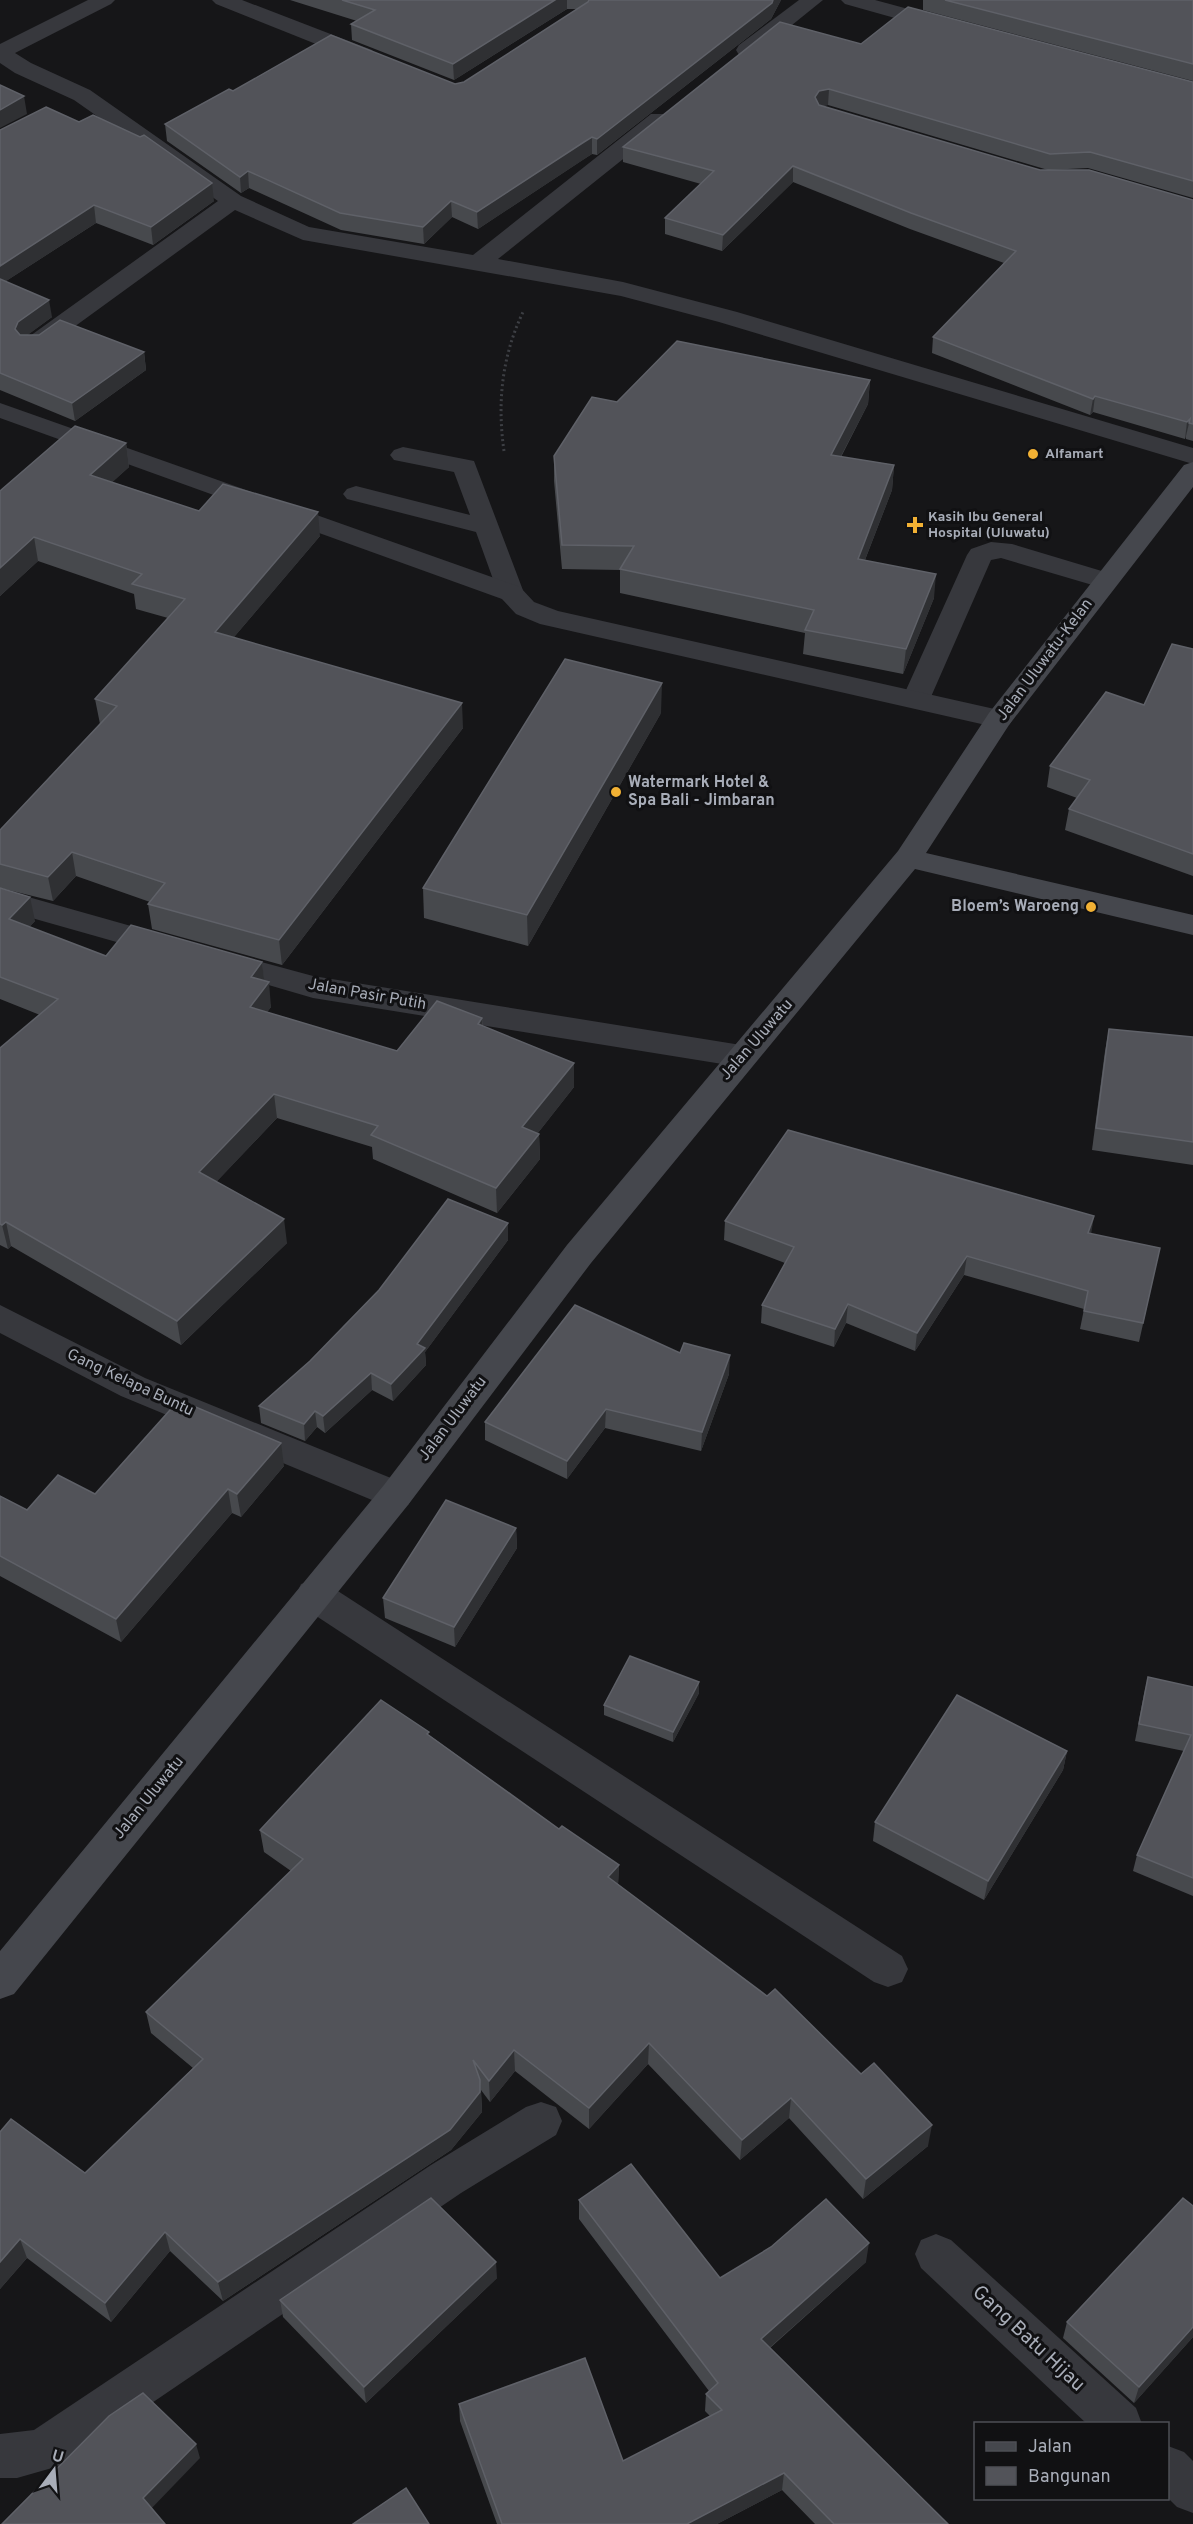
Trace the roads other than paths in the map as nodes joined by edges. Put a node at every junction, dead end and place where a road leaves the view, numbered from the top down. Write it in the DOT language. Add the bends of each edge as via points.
graph roads {
  1 [pos="104,0"];
  2 [pos="224,0"];
  3 [pos="812,0"];
  4 [pos="852,0"];
  5 [pos="905,7"];
  6 [pos="965,31"];
  7 [pos="0,53"];
  8 [pos="378,61"];
  9 [pos="727,66"];
  10 [pos="680,103"];
  11 [pos="232,201"];
  12 [pos="477,264"];
  13 [pos="32,346"];
  14 [pos="0,410"];
  15 [pos="403,455"];
  16 [pos="1193,456"];
  17 [pos="1193,470"];
  18 [pos="356,494"];
  19 [pos="487,527"];
  20 [pos="1106,581"];
  21 [pos="511,593"];
  22 [pos="916,699"];
  23 [pos="999,719"];
  24 [pos="908,858"];
  25 [pos="0,899"];
  26 [pos="1193,925"];
  27 [pos="741,1056"];
  28 [pos="0,1318"];
  29 [pos="396,1495"];
  30 [pos="314,1594"];
  31 [pos="888,1969"];
  32 [pos="0,1981"];
  33 [pos="541,2121"];
  34 [pos="936,2254"];
  35 [pos="1118,2422"];
  36 [pos="0,2456"];
  37 [pos="1169,2470"];
  38 [pos="1193,2491"];
  1 -- 7 [label="street"];
  2 -- 8 [label="street"];
  3 -- 9 [label="street"];
  4 -- 5 [label="street"];
  5 -- 6 [label="street"];
  7 -- 11 [label="street"];
  10 -- 12 [label="street"];
  11 -- 12 [label="street" via="290,228 323,238"];
  11 -- 13 [label="street"];
  12 -- 16 [label="street" via="623,289 728,317"];
  14 -- 21 [label="street"];
  15 -- 19 [label="street" via="465,466"];
  17 -- 20 [label="street, Jalan Uluwatu-Kelan"];
  18 -- 19 [label="street"];
  19 -- 21 [label="street"];
  20 -- 22 [label="street" via="1003,550 980,555"];
  20 -- 23 [label="street, Jalan Uluwatu-Kelan"];
  21 -- 22 [label="street" via="525,608 550,618"];
  22 -- 23 [label="street"];
  23 -- 24 [label="street, Jalan Uluwatu-Kelan"];
  24 -- 26 [label="street"];
  24 -- 27 [label="street, Jalan Uluwatu"];
  25 -- 27 [label="street, Jalan Pasir Putih" via="313,987"];
  27 -- 29 [label="street, Jalan Uluwatu" via="579,1254"];
  28 -- 29 [label="street, Gang Kelapa Buntu" via="134,1387"];
  29 -- 30 [label="street, Jalan Uluwatu"];
  30 -- 31 [label="street"];
  30 -- 32 [label="street, Jalan Uluwatu"];
  33 -- 36 [label="street" via="446,2179 43,2450"];
  34 -- 35 [label="street, Gang Batu Hijau"];
  37 -- 38 [label="street"];
}
